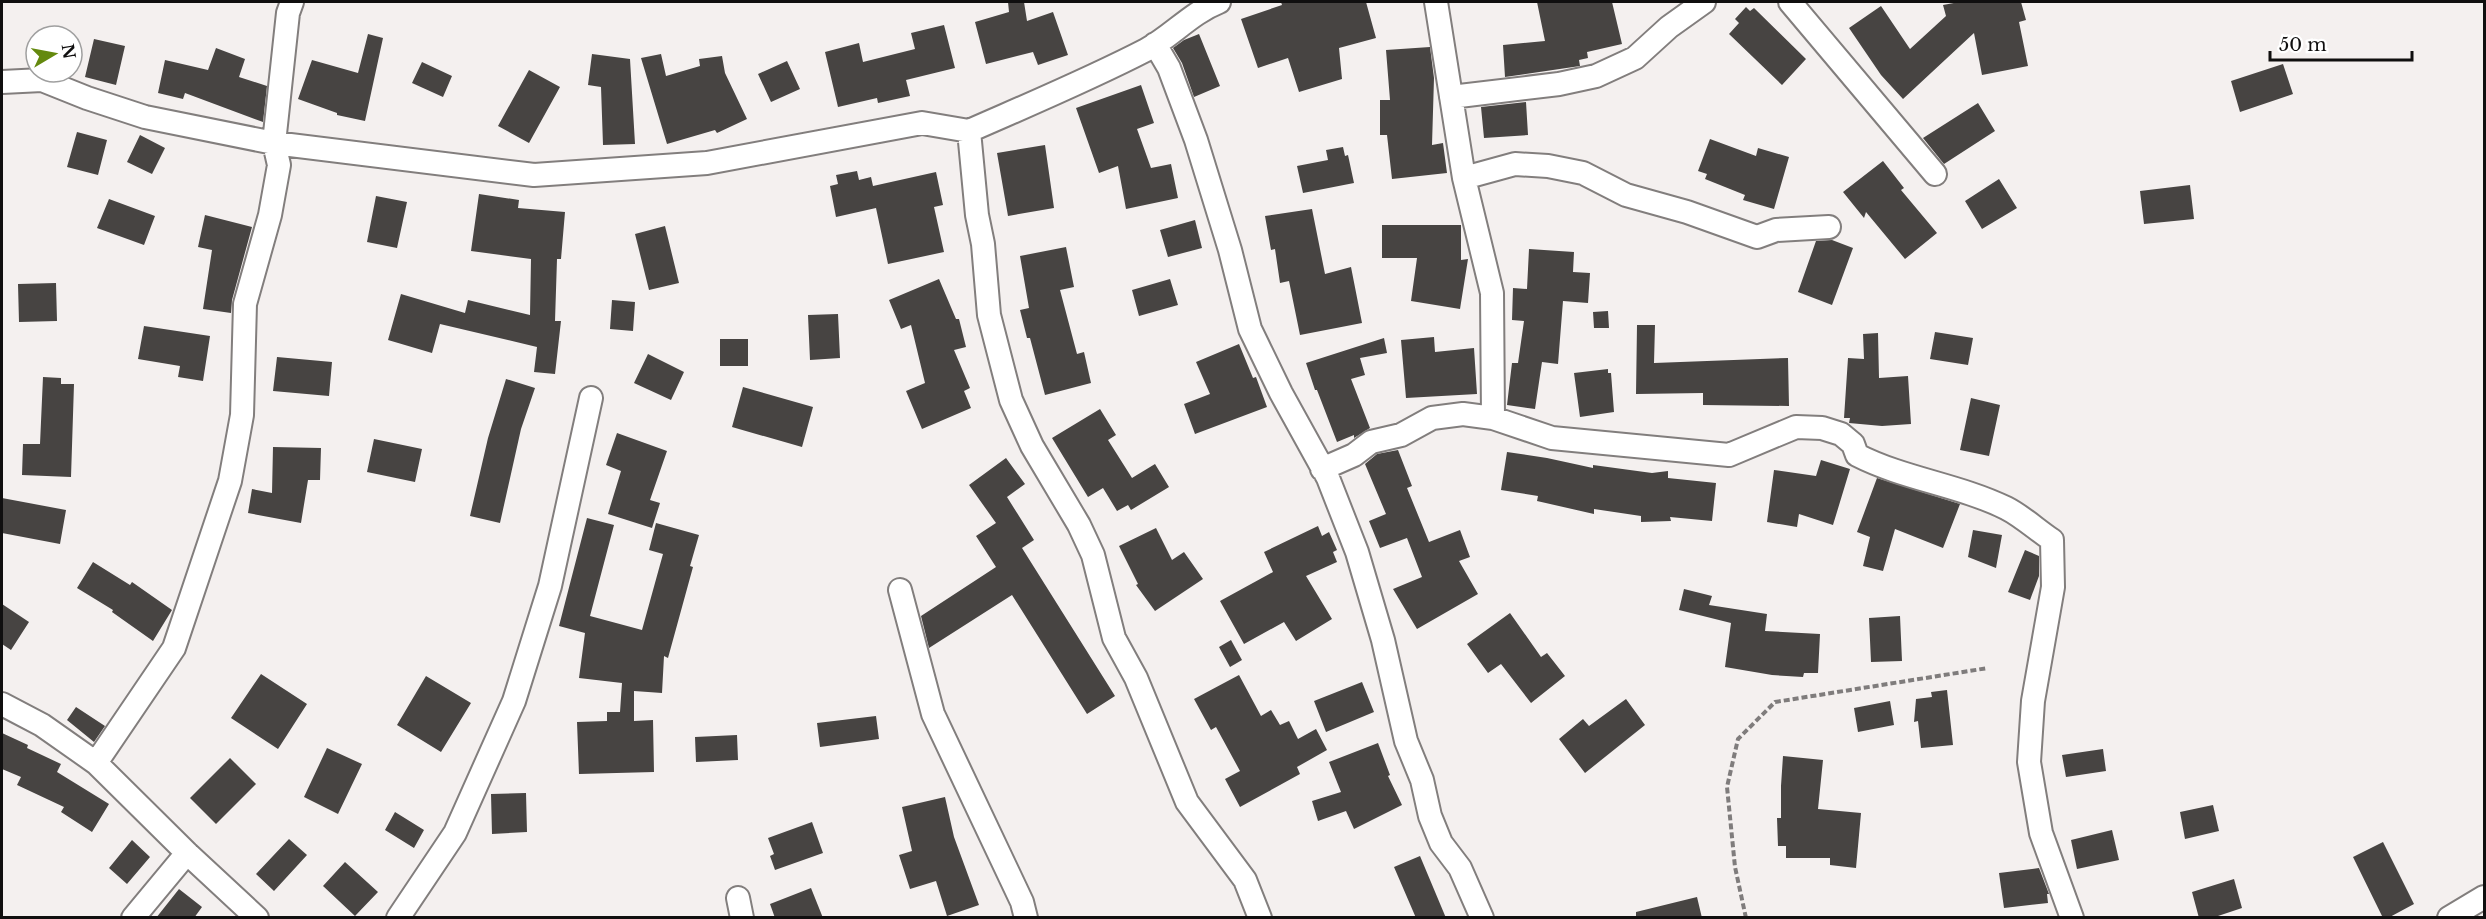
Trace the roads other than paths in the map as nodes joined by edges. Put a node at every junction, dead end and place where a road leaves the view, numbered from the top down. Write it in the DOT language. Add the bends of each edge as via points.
graph roads {
  1 [pos="292,2"];
  2 [pos="1219,2"];
  3 [pos="1437,2"];
  4 [pos="1704,2"];
  5 [pos="1790,2"];
  6 [pos="1181,12"];
  7 [pos="1155,44"];
  8 [pos="2,82"];
  9 [pos="1451,97"];
  10 [pos="969,131"];
  11 [pos="274,143"];
  12 [pos="1935,174"];
  13 [pos="1464,178"];
  14 [pos="1829,227"];
  15 [pos="591,398"];
  16 [pos="1493,417"];
  17 [pos="1322,469"];
  18 [pos="900,590"];
  19 [pos="2,704"];
  20 [pos="96,763"];
  21 [pos="187,853"];
  22 [pos="2484,897"];
  23 [pos="133,918"];
  24 [pos="257,918"];
  25 [pos="398,918"];
  26 [pos="1026,918"];
  27 [pos="1260,918"];
  28 [pos="1482,918"];
  29 [pos="2072,918"];
  30 [pos="2449,918"];
  1 -- 11 [label="street"];
  2 -- 6 [label="street"];
  3 -- 9 [label="street"];
  4 -- 9 [label="street" via="1635,58 1596,76 1549,86"];
  5 -- 12 [label="street"];
  6 -- 7 [label="street"];
  7 -- 10 [label="street" via="1076,85"];
  7 -- 17 [label="street" via="1169,68 1196,140 1250,329"];
  8 -- 11 [label="street" via="42,80 145,117"];
  9 -- 13 [label="street"];
  10 -- 11 [label="street" via="922,123 707,163 534,175"];
  10 -- 27 [label="street" via="989,315 1011,400 1093,555 1114,638 1136,678 1187,802 1245,880"];
  11 -- 20 [label="street" via="279,165 270,215 245,304 242,415 230,481 174,648"];
  13 -- 14 [label="street" via="1515,164 1548,166 1583,173 1626,195 1757,237 1776,230"];
  13 -- 16 [label="street" via="1492,293"];
  15 -- 25 [label="street" via="550,586 514,701 455,833"];
  16 -- 17 [label="street" via="1463,414 1432,418 1401,435 1371,442"];
  16 -- 29 [label="street" via="1552,438 1729,455 1796,427 1822,428 1840,434 1853,444 1857,455 1875,464 2008,509 2052,540 2053,587 2033,700 2029,762 2041,833"];
  17 -- 28 [label="street" via="1357,552 1383,640 1406,741 1422,780 1430,816 1441,843 1460,868"];
  18 -- 26 [label="street" via="933,714"];
  19 -- 20 [label="street" via="42,725"];
  20 -- 21 [label="street"];
  21 -- 23 [label="street"];
  21 -- 24 [label="street"];
  22 -- 30 [label="street"];
}
